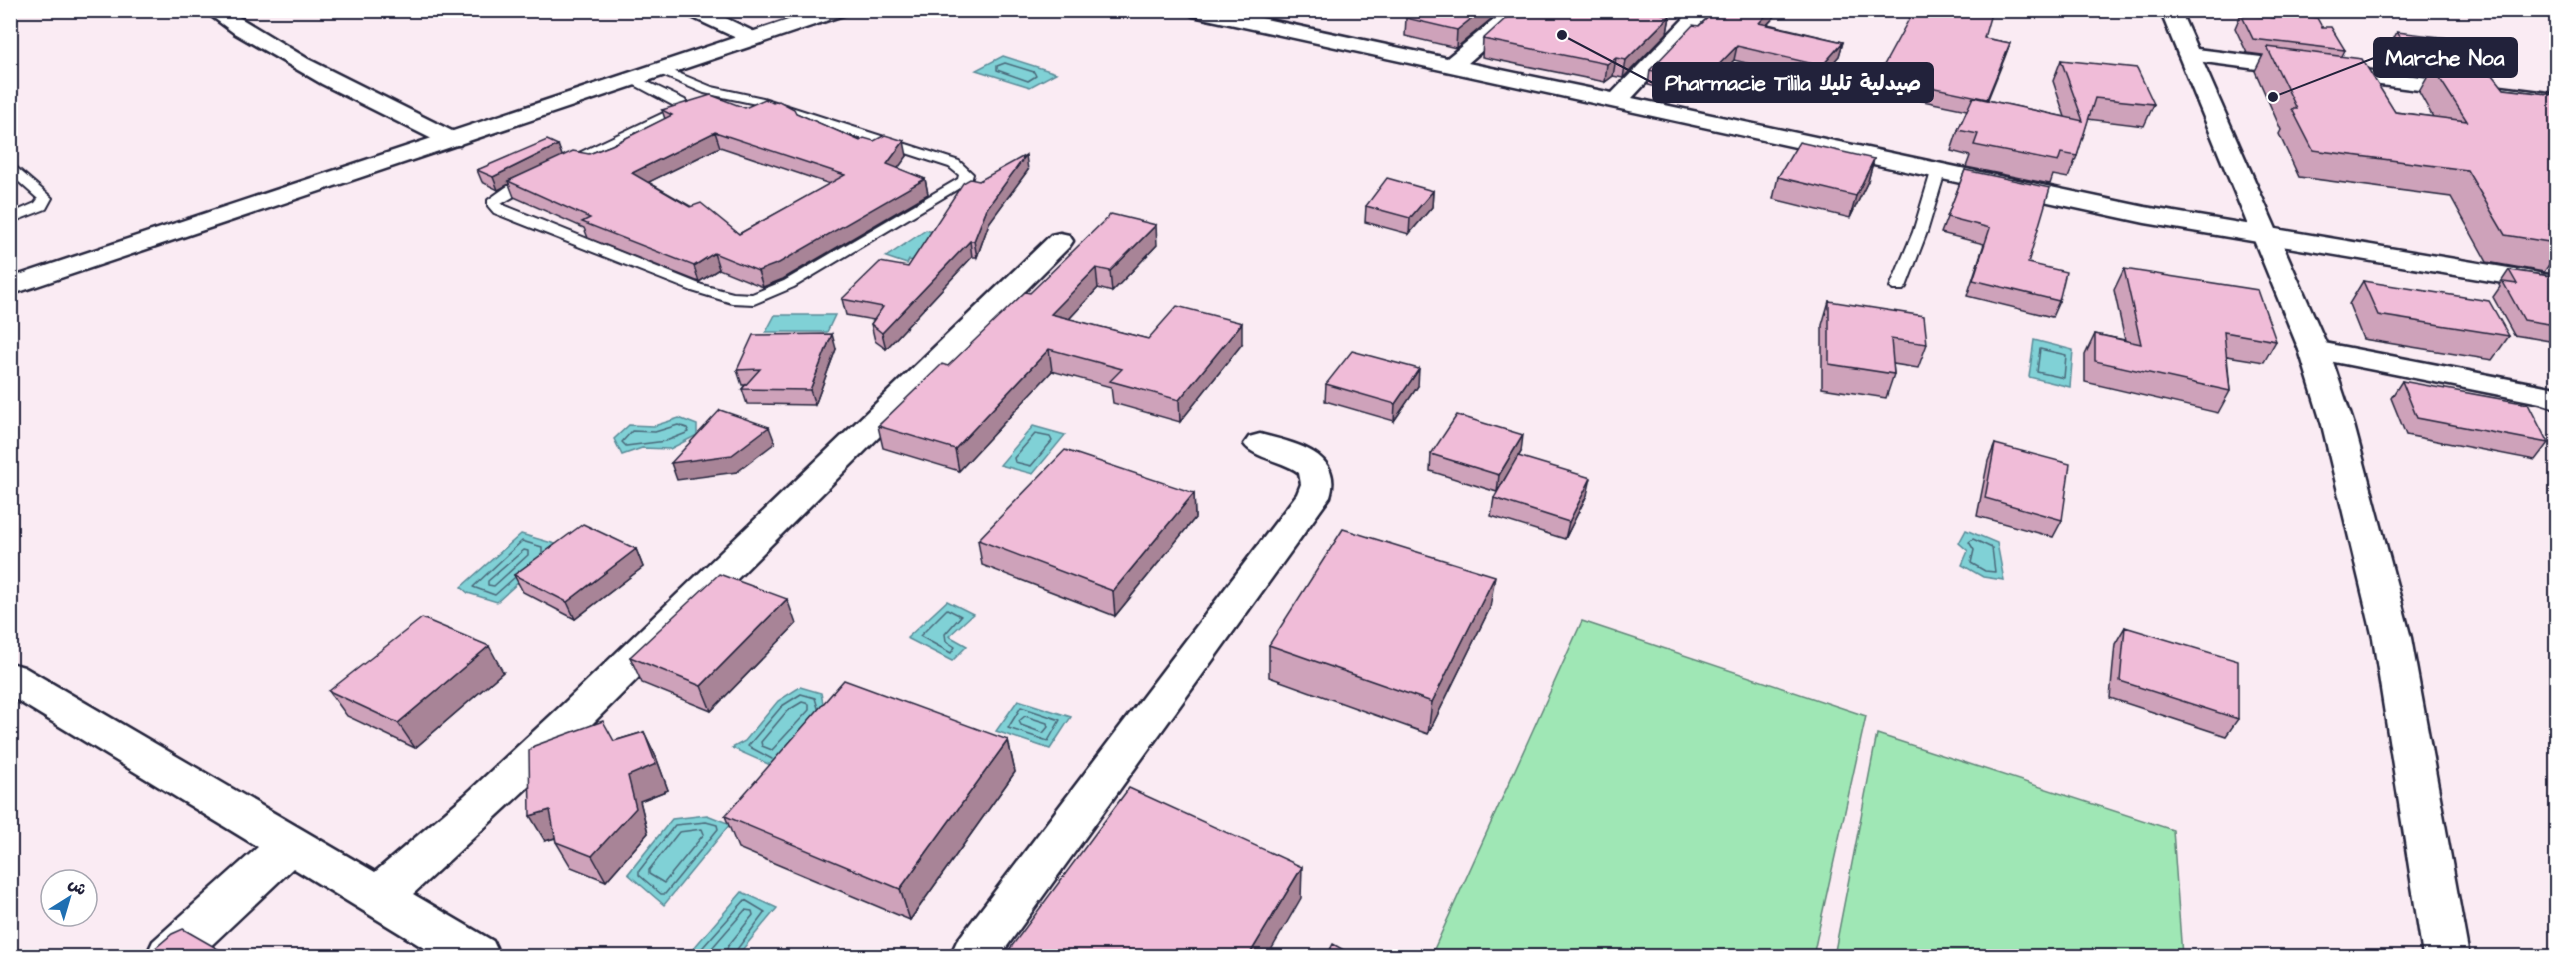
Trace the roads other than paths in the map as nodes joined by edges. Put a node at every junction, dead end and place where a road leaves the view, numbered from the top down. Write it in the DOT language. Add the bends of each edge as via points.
graph roads {
  1 [pos="213,10"];
  2 [pos="692,10"];
  3 [pos="840,10"];
  4 [pos="1193,10"];
  5 [pos="1519,10"];
  6 [pos="2170,10"];
  7 [pos="1690,17"];
  8 [pos="754,39"];
  9 [pos="2189,54"];
  10 [pos="1450,67"];
  11 [pos="661,70"];
  12 [pos="633,79"];
  13 [pos="2556,101"];
  14 [pos="1615,103"];
  15 [pos="452,140"];
  16 [pos="10,166"];
  17 [pos="1938,172"];
  18 [pos="10,219"];
  19 [pos="2265,235"];
  20 [pos="1060,241"];
  21 [pos="2556,284"];
  22 [pos="10,287"];
  23 [pos="1898,287"];
  24 [pos="2314,350"];
  25 [pos="2554,392"];
  26 [pos="1260,444"];
  27 [pos="10,677"];
  28 [pos="290,844"];
  29 [pos="378,897"];
  30 [pos="169,957"];
  31 [pos="477,957"];
  32 [pos="973,957"];
  33 [pos="2446,957"];
  1 -- 15 [label="street" via="334,83"];
  2 -- 8 [label="street"];
  3 -- 8 [label="street"];
  4 -- 10 [label="street"];
  5 -- 10 [label="street"];
  6 -- 9 [label="street"];
  7 -- 14 [label="street"];
  8 -- 11 [label="street"];
  9 -- 13 [label="street"];
  9 -- 19 [label="street"];
  10 -- 14 [label="street"];
  11 -- 12 [label="street"];
  11 -- 12 [label="lane" via="708,90 759,100 954,164 966,174 964,181 789,284 745,300 697,288 499,210 493,203 509,191 683,108 681,103"];
  12 -- 15 [label="street"];
  14 -- 17 [label="street"];
  15 -- 22 [label="street"];
  16 -- 18 [label="lane" via="45,198 41,206"];
  17 -- 19 [label="street" via="2145,215"];
  17 -- 23 [label="lane"];
  19 -- 21 [label="street"];
  19 -- 24 [label="street"];
  20 -- 29 [label="street" via="654,640 436,848"];
  24 -- 25 [label="street"];
  24 -- 33 [label="street" via="2338,425 2392,638"];
  26 -- 32 [label="street" via="1311,465 1318,486 1313,497"];
  27 -- 28 [label="street"];
  28 -- 29 [label="street"];
  28 -- 30 [label="street"];
  29 -- 31 [label="street"];
}
